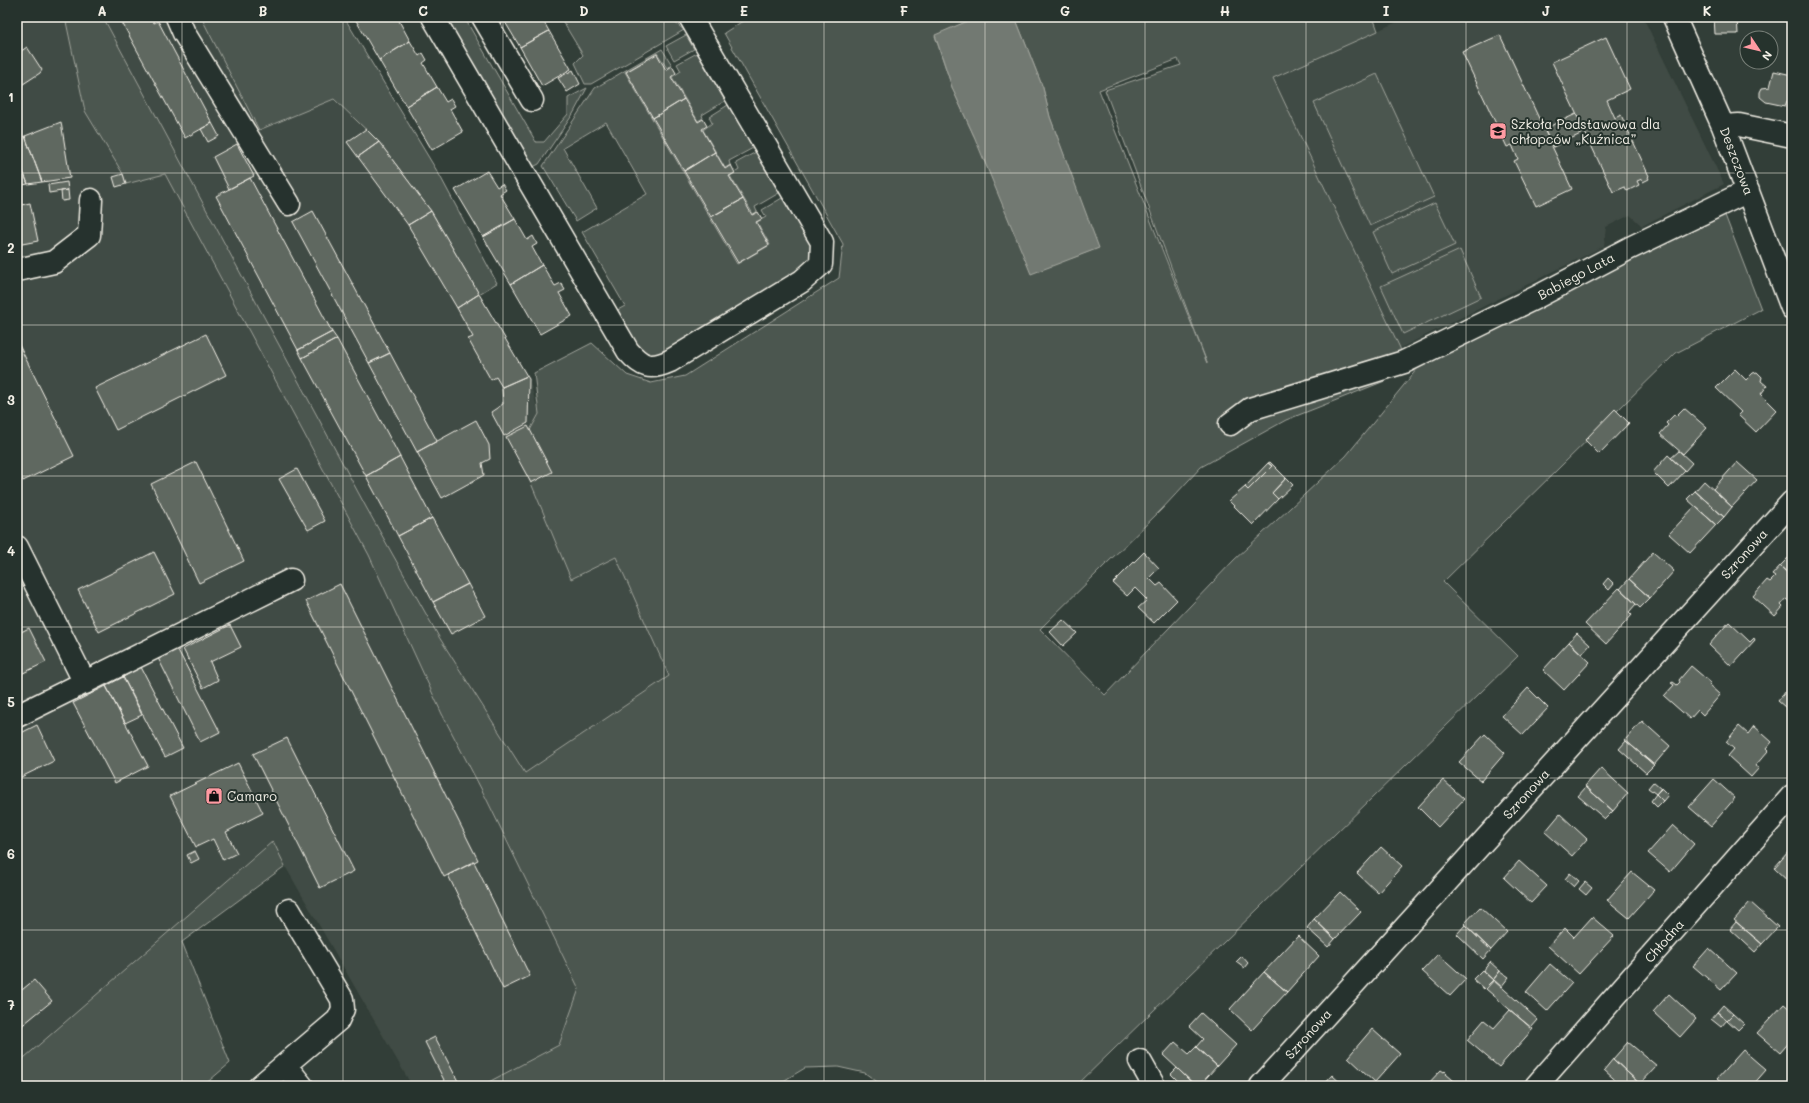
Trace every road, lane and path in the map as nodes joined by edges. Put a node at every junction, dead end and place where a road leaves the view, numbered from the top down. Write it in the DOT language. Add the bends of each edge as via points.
graph roads {
  1 [pos="177,17"];
  2 [pos="433,17"];
  3 [pos="484,17"];
  4 [pos="690,17"];
  5 [pos="1674,17"];
  6 [pos="532,100"];
  7 [pos="1723,126"];
  8 [pos="1792,136"];
  9 [pos="1748,190"];
  10 [pos="91,200"];
  11 [pos="290,204"];
  12 [pos="17,270"];
  13 [pos="1792,308"];
  14 [pos="1230,424"];
  15 [pos="1792,502"];
  16 [pos="17,546"];
  17 [pos="291,580"];
  18 [pos="85,683"];
  19 [pos="17,716"];
  20 [pos="1792,796"];
  21 [pos="289,910"];
  22 [pos="1140,1061"];
  23 [pos="285,1065"];
  24 [pos="260,1086"];
  25 [pos="302,1086"];
  26 [pos="1154,1086"];
  27 [pos="1260,1086"];
  28 [pos="1536,1086"];
  1 -- 11 [label="street" via="184,33"];
  2 -- 4 [label="street" via="628,351 636,360 648,366 659,366 802,282 821,264 822,242"];
  3 -- 6 [label="street"];
  5 -- 7 [label="street, Deszczowa"];
  7 -- 8 [label="street" via="1739,125"];
  7 -- 9 [label="street, Deszczowa"];
  9 -- 13 [label="street, Deszczowa"];
  9 -- 14 [label="street, Babiego Lata" via="1404,362 1250,409"];
  10 -- 12 [label="street" via="88,235 54,262"];
  15 -- 27 [label="street, Szronowa"];
  16 -- 18 [label="street"];
  17 -- 18 [label="street"];
  18 -- 19 [label="street"];
  20 -- 28 [label="street, Chłodna"];
  21 -- 23 [label="street" via="335,985 342,999 343,1009 338,1020"];
  22 -- 26 [label="street"];
  23 -- 24 [label="street"];
  23 -- 25 [label="street"];
}
